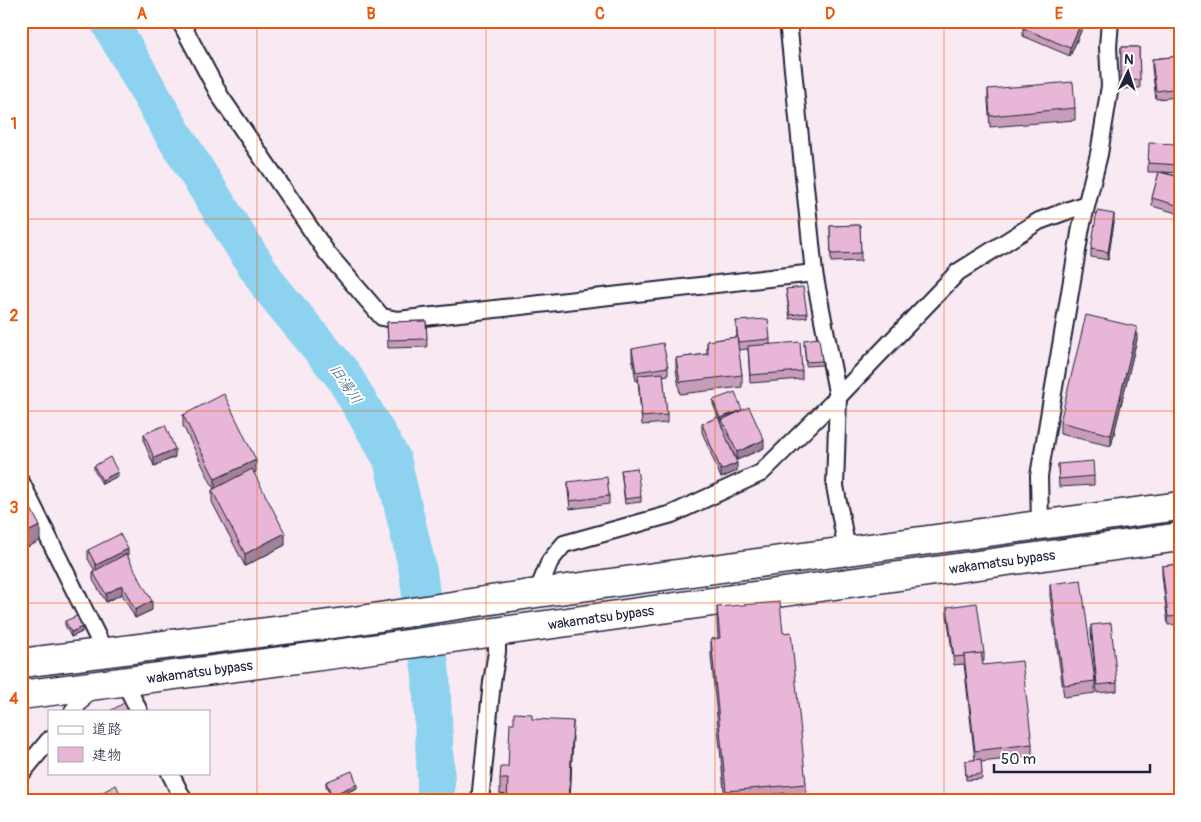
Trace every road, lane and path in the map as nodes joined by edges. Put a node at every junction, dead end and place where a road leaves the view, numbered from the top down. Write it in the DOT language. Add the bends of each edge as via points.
graph roads {
  1 [pos="180,21"];
  2 [pos="788,21"];
  3 [pos="1110,21"];
  4 [pos="1086,204"];
  5 [pos="814,273"];
  6 [pos="838,397"];
  7 [pos="21,482"];
  8 [pos="1180,506"];
  9 [pos="1040,525"];
  10 [pos="1180,537"];
  11 [pos="847,550"];
  12 [pos="537,593"];
  13 [pos="496,638"];
  14 [pos="105,652"];
  15 [pos="21,663"];
  16 [pos="124,681"];
  17 [pos="93,685"];
  18 [pos="21,695"];
  19 [pos="74,710"];
  20 [pos="138,710"];
  21 [pos="48,741"];
  22 [pos="21,774"];
  23 [pos="170,774"];
  24 [pos="184,801"];
  25 [pos="480,801"];
  1 -- 5 [label="street" via="220,96 327,252 382,317 398,320"];
  2 -- 5 [label="street"];
  3 -- 4 [label="street" via="1110,86 1099,154"];
  4 -- 6 [label="street" via="1039,221 958,272"];
  4 -- 9 [label="street" via="1039,476"];
  5 -- 6 [label="street"];
  6 -- 11 [label="street" via="835,486"];
  6 -- 12 [label="street" via="761,473 672,514 564,544 550,561"];
  7 -- 14 [label="street"];
  8 -- 9 [label="highway"];
  9 -- 11 [label="highway"];
  10 -- 13 [label="highway, wakamatsu bypass"];
  11 -- 12 [label="highway"];
  12 -- 14 [label="highway" via="347,622"];
  13 -- 16 [label="highway, wakamatsu bypass" via="351,652"];
  13 -- 25 [label="street"];
  14 -- 15 [label="highway"];
  16 -- 17 [label="highway, wakamatsu bypass"];
  16 -- 20 [label="street"];
  17 -- 18 [label="highway, wakamatsu bypass"];
  17 -- 19 [label="street"];
  21 -- 22 [label="street"];
  23 -- 24 [label="street"];
}
